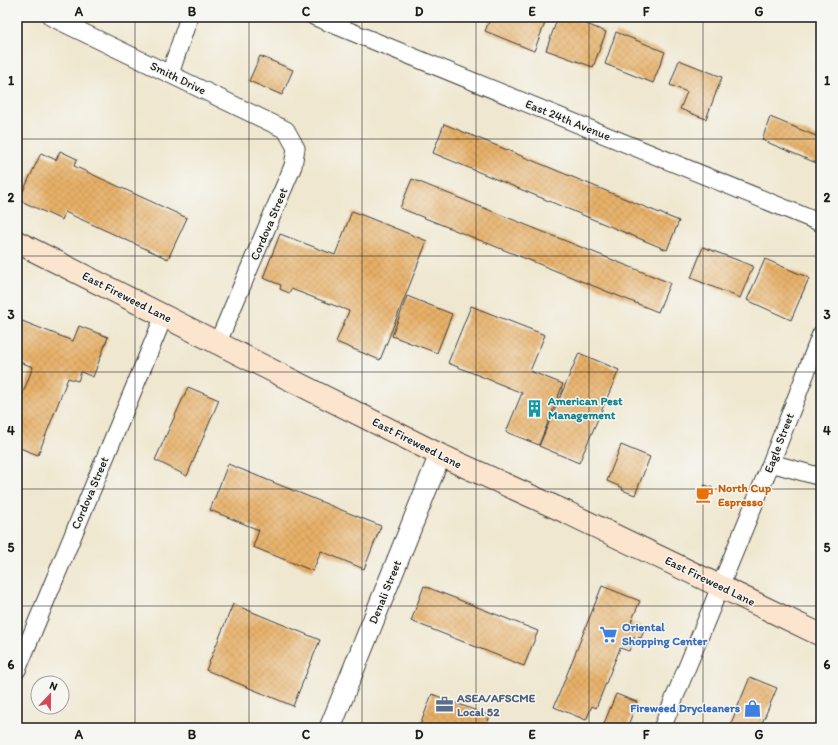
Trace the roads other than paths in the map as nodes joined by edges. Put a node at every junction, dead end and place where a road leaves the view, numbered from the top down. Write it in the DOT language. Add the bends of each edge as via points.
graph roads {
  1 [pos="51,17"];
  2 [pos="189,17"];
  3 [pos="315,17"];
  4 [pos="170,74"];
  5 [pos="296,148"];
  6 [pos="821,223"];
  7 [pos="17,242"];
  8 [pos="164,316"];
  9 [pos="821,334"];
  10 [pos="218,342"];
  11 [pos="440,455"];
  12 [pos="771,464"];
  13 [pos="821,477"];
  14 [pos="720,585"];
  15 [pos="24,631"];
  16 [pos="821,635"];
  17 [pos="17,670"];
  18 [pos="330,728"];
  19 [pos="662,728"];
  1 -- 4 [label="street, Smith Drive"];
  2 -- 4 [label="street"];
  3 -- 6 [label="street, East 24th Avenue"];
  4 -- 5 [label="street, Smith Drive" via="286,130"];
  5 -- 10 [label="street, Cordova Street" via="294,166"];
  7 -- 8 [label="main road, East Fireweed Lane"];
  8 -- 10 [label="main road, East Fireweed Lane"];
  8 -- 15 [label="street, Cordova Street"];
  9 -- 12 [label="street, Eagle Street"];
  10 -- 11 [label="main road, East Fireweed Lane"];
  11 -- 14 [label="main road, East Fireweed Lane"];
  11 -- 18 [label="street, Denali Street"];
  12 -- 13 [label="street"];
  12 -- 14 [label="street, Eagle Street"];
  14 -- 16 [label="main road, East Fireweed Lane"];
  14 -- 19 [label="street, Eagle Street"];
  15 -- 17 [label="street, Cordova Street"];
}
